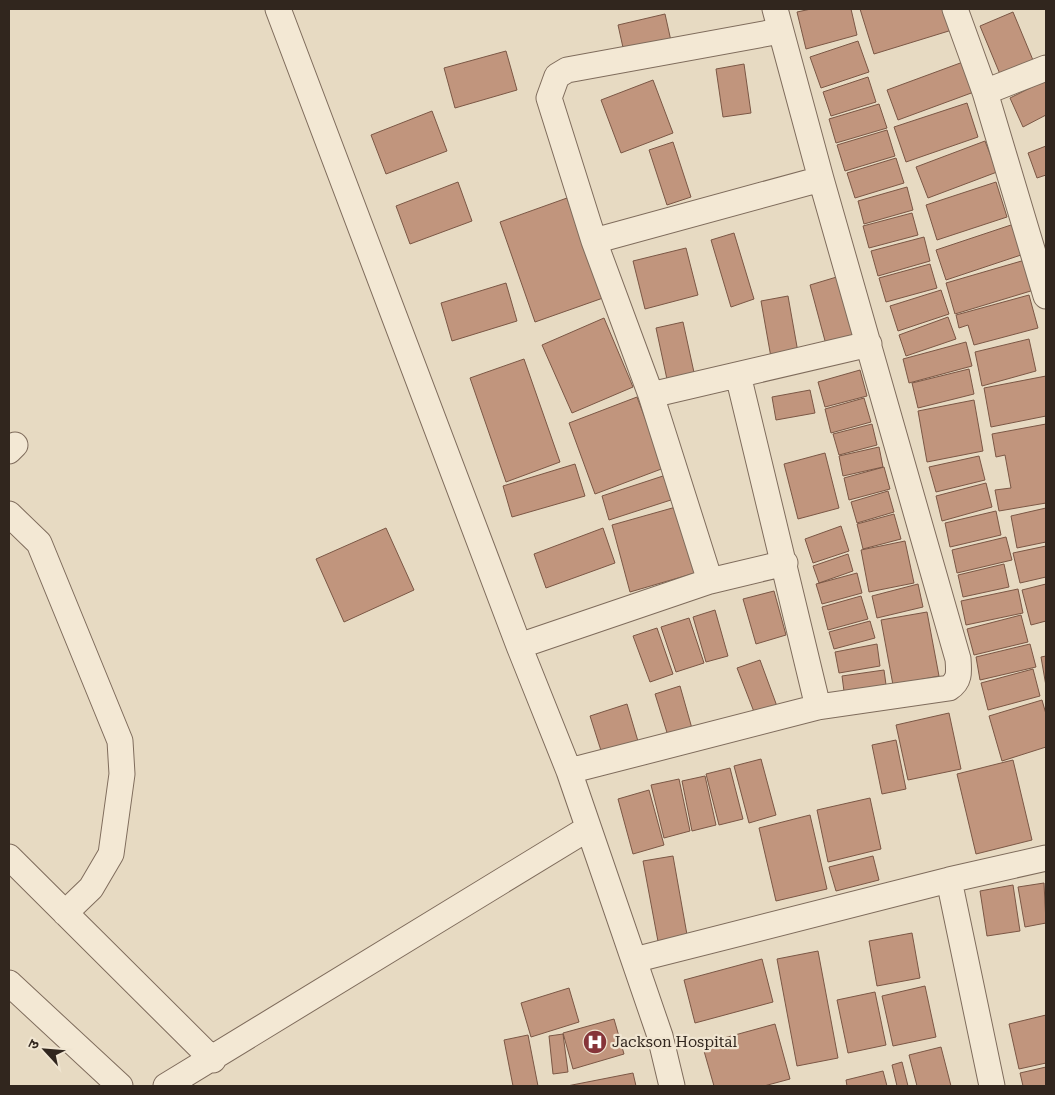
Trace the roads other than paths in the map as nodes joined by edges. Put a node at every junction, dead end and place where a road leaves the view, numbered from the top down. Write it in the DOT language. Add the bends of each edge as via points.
graph roads {
  1 [pos="278,9"];
  2 [pos="955,9"];
  3 [pos="777,20"];
  4 [pos="1046,68"];
  5 [pos="985,92"];
  6 [pos="821,179"];
  7 [pos="594,240"];
  8 [pos="1044,281"];
  9 [pos="869,344"];
  10 [pos="738,375"];
  11 [pos="651,395"];
  12 [pos="9,514"];
  13 [pos="785,563"];
  14 [pos="710,581"];
  15 [pos="519,646"];
  16 [pos="818,706"];
  17 [pos="569,771"];
  18 [pos="587,828"];
  19 [pos="9,857"];
  20 [pos="1046,858"];
  21 [pos="949,880"];
  22 [pos="65,913"];
  23 [pos="634,960"];
  24 [pos="9,983"];
  25 [pos="213,1060"];
  26 [pos="120,1086"];
  27 [pos="166,1086"];
  28 [pos="672,1086"];
  29 [pos="992,1086"];
  1 -- 15 [label="street"];
  2 -- 5 [label="street"];
  3 -- 6 [label="street"];
  3 -- 7 [label="street" via="567,70 557,76 549,98 551,110"];
  4 -- 5 [label="street"];
  5 -- 8 [label="street"];
  6 -- 7 [label="street"];
  6 -- 9 [label="street"];
  7 -- 11 [label="street"];
  9 -- 10 [label="street"];
  9 -- 16 [label="street" via="958,659 959,674 949,688"];
  10 -- 11 [label="street"];
  10 -- 13 [label="street"];
  11 -- 14 [label="street"];
  12 -- 22 [label="street" via="39,543 120,741 122,774 111,854 91,888"];
  13 -- 14 [label="street"];
  13 -- 16 [label="street"];
  14 -- 15 [label="street"];
  15 -- 17 [label="street"];
  16 -- 17 [label="street"];
  17 -- 18 [label="street"];
  18 -- 23 [label="street"];
  18 -- 25 [label="street"];
  19 -- 22 [label="street"];
  20 -- 21 [label="street"];
  21 -- 23 [label="street"];
  21 -- 29 [label="street"];
  22 -- 25 [label="street"];
  23 -- 28 [label="street" via="660,1036"];
  24 -- 26 [label="street"];
  25 -- 27 [label="street"];
}
